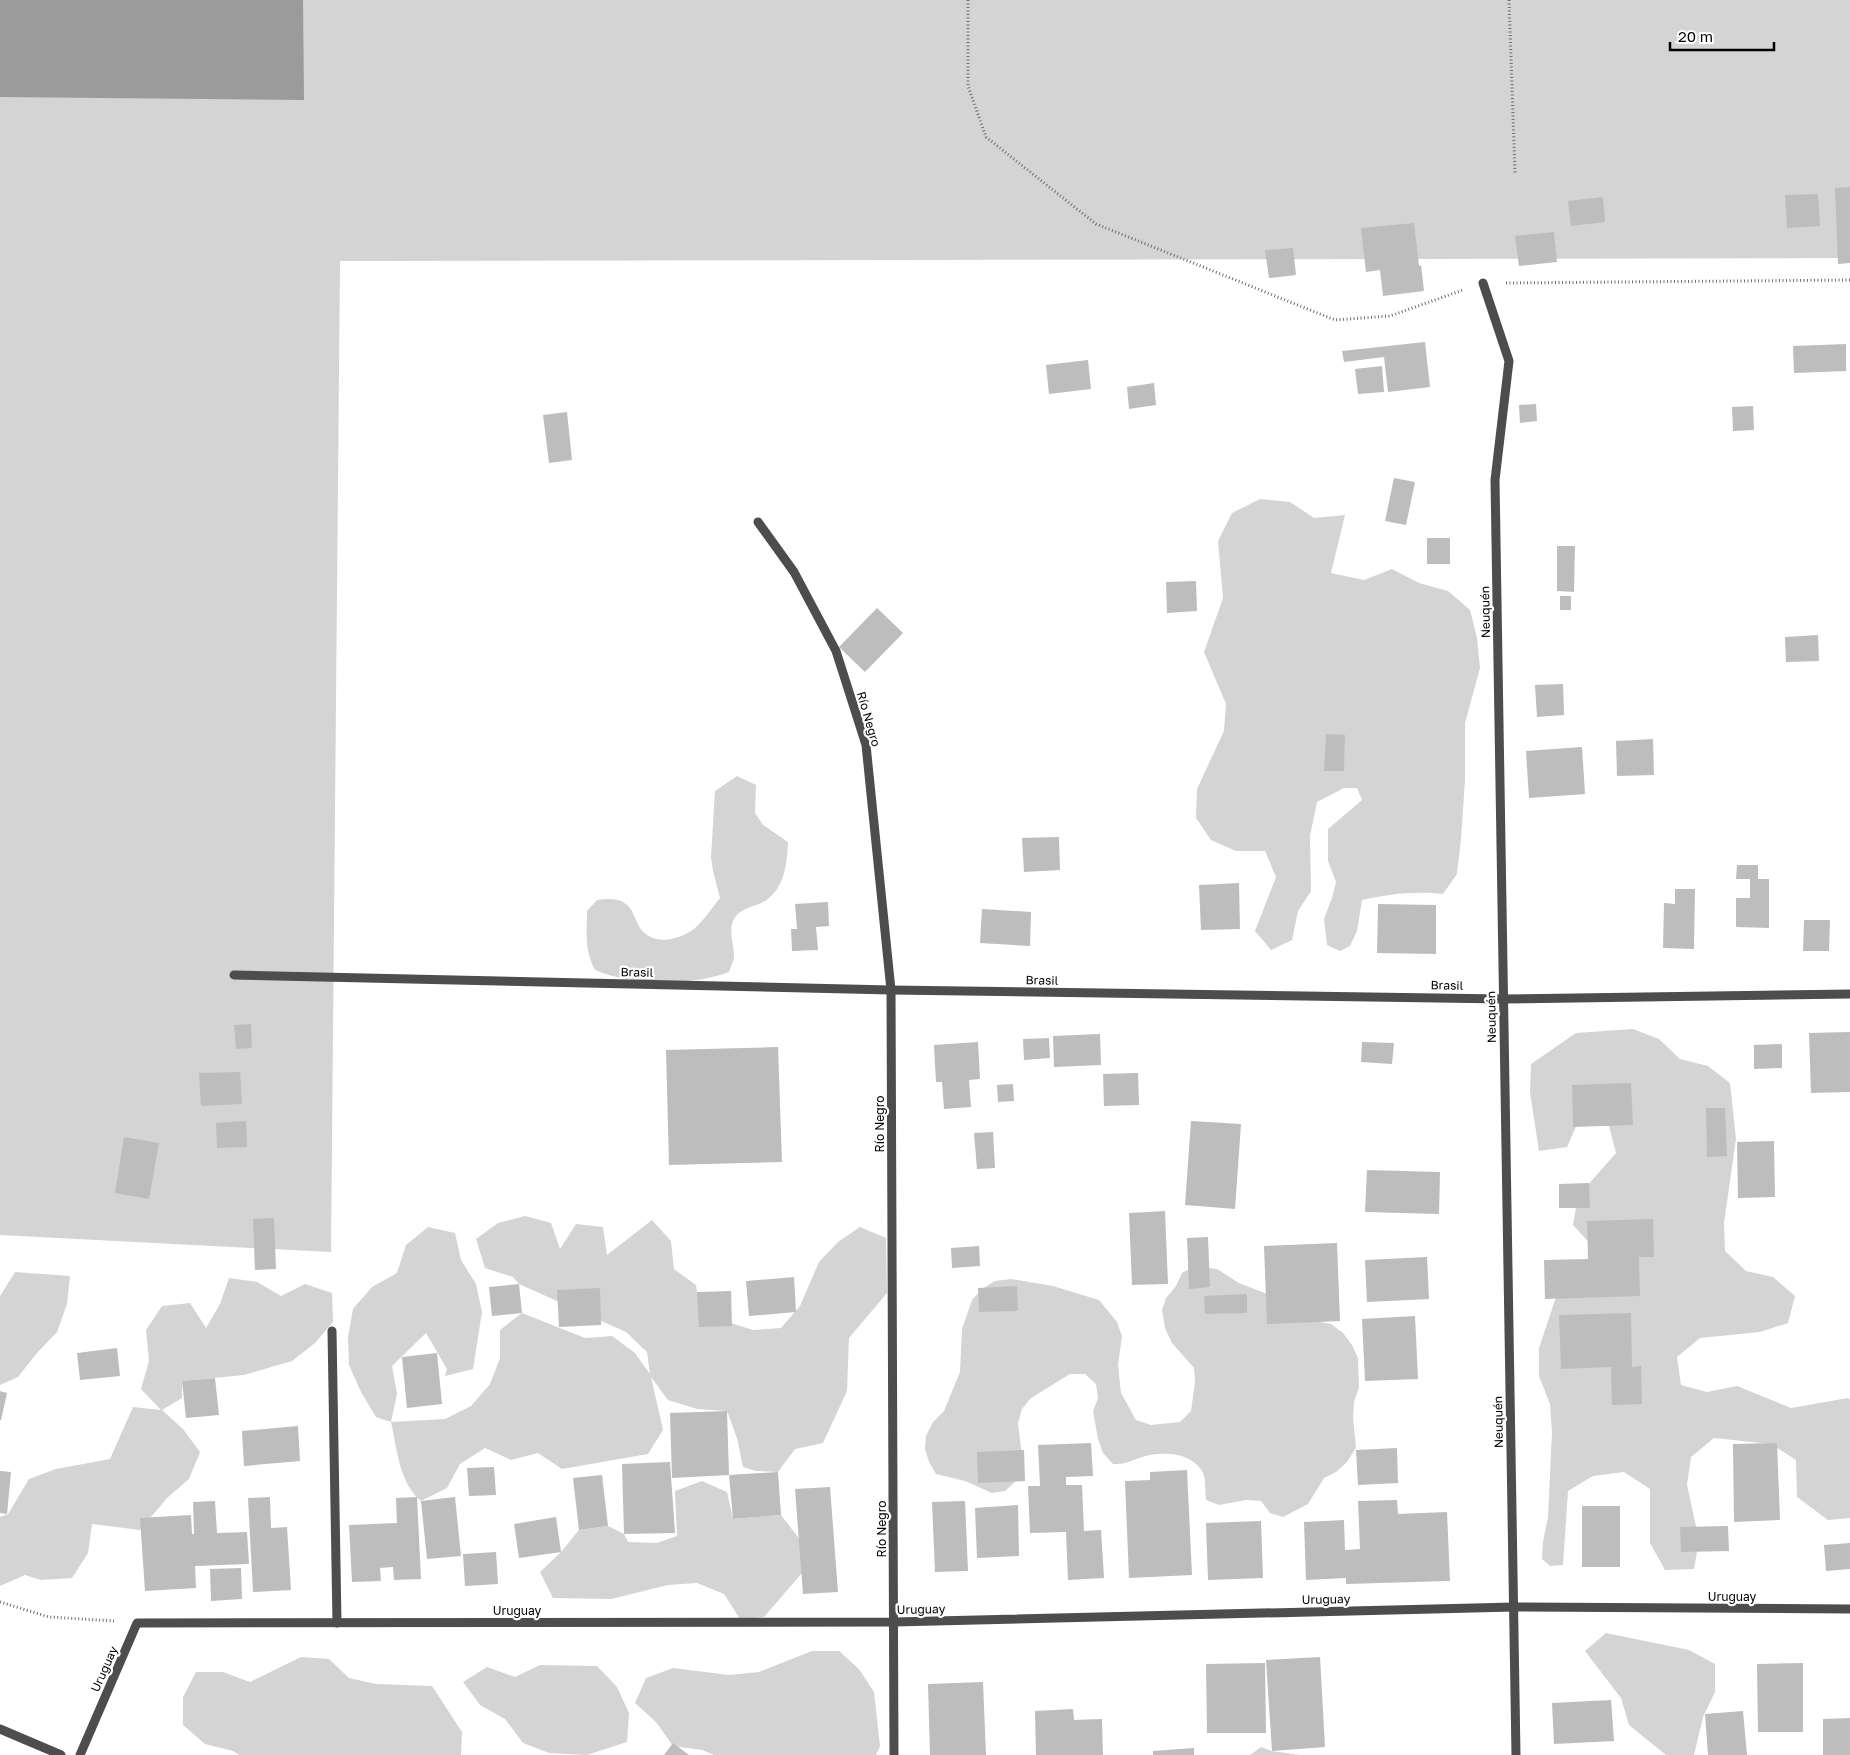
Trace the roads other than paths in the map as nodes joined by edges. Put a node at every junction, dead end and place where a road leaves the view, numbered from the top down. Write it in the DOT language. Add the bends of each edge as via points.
graph roads {
  1 [pos="1483,283"];
  2 [pos="758,522"];
  3 [pos="234,975"];
  4 [pos="891,990"];
  5 [pos="1850,994"];
  6 [pos="1503,999"];
  7 [pos="332,1330"];
  8 [pos="1514,1608"];
  9 [pos="1850,1609"];
  10 [pos="894,1622"];
  11 [pos="337,1623"];
  12 [pos="0,1729"];
  13 [pos="61,1755"];
  14 [pos="80,1755"];
  15 [pos="894,1755"];
  16 [pos="1516,1755"];
  1 -- 6 [label="street, Neuquén" via="1509,361 1495,480"];
  2 -- 4 [label="street, Río Negro" via="794,572 836,652 866,745"];
  3 -- 4 [label="street, Brasil"];
  4 -- 6 [label="street, Brasil"];
  4 -- 10 [label="street, Río Negro"];
  5 -- 6 [label="street, Brasil"];
  6 -- 8 [label="street, Neuquén"];
  7 -- 11 [label="street"];
  8 -- 9 [label="street, Uruguay"];
  8 -- 10 [label="street, Uruguay"];
  8 -- 16 [label="street, Neuquén"];
  10 -- 11 [label="street, Uruguay"];
  10 -- 15 [label="street, Río Negro"];
  11 -- 14 [label="street, Uruguay" via="137,1623"];
  12 -- 13 [label="street"];
}
